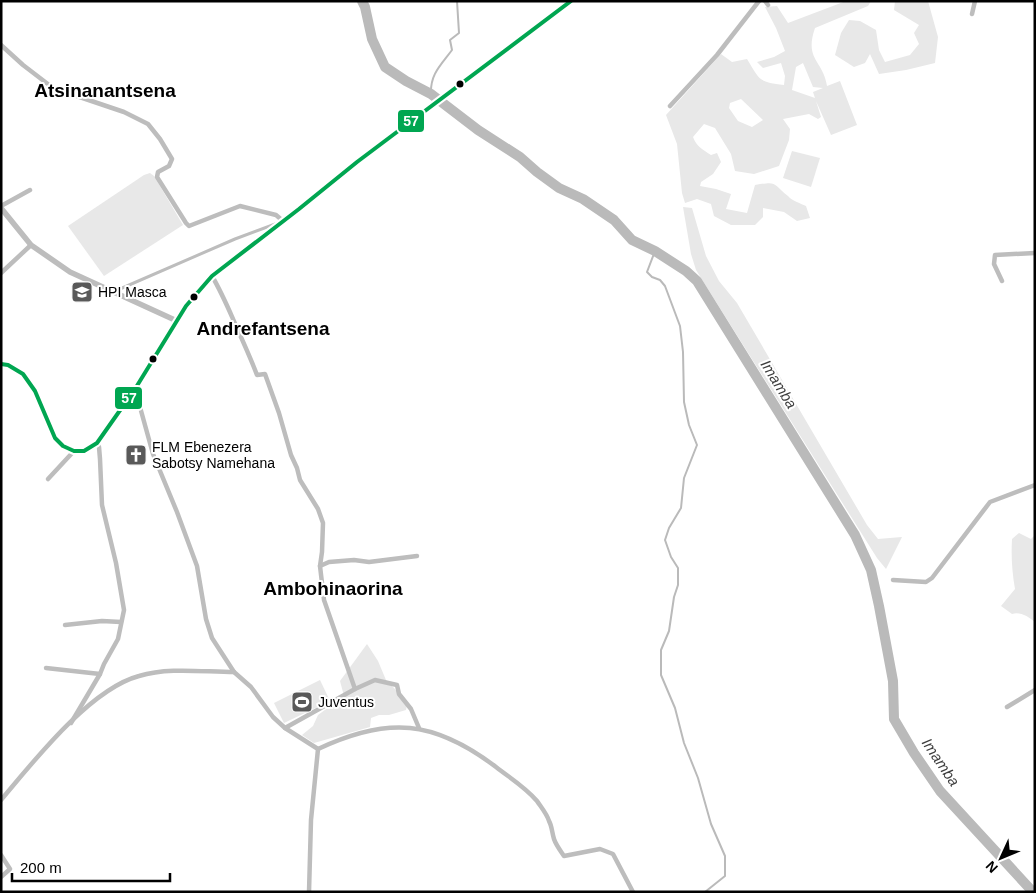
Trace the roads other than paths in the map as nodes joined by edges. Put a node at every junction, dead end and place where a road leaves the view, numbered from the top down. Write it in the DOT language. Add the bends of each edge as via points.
graph roads {
  1 [pos="571,1"];
  2 [pos="759,1"];
  3 [pos="975,1"];
  4 [pos="972,14"];
  5 [pos="1,45"];
  6 [pos="670,106"];
  7 [pos="30,190"];
  8 [pos="1,207"];
  9 [pos="283,221"];
  10 [pos="31,245"];
  11 [pos="1035,253"];
  12 [pos="1,273"];
  13 [pos="212,276"];
  14 [pos="1002,281"];
  15 [pos="112,292"];
  16 [pos="177,320"];
  17 [pos="1,364"];
  18 [pos="135,390"];
  19 [pos="97,443"];
  20 [pos="74,452"];
  21 [pos="48,479"];
  22 [pos="1035,485"];
  23 [pos="417,556"];
  24 [pos="320,566"];
  25 [pos="893,580"];
  26 [pos="121,622"];
  27 [pos="65,625"];
  28 [pos="46,668"];
  29 [pos="234,672"];
  30 [pos="100,674"];
  31 [pos="355,689"];
  32 [pos="1035,690"];
  33 [pos="1007,707"];
  34 [pos="71,723"];
  35 [pos="285,728"];
  36 [pos="419,728"];
  37 [pos="318,749"];
  38 [pos="1,800"];
  39 [pos="1,855"];
  40 [pos="1,877"];
  41 [pos="309,892"];
  42 [pos="633,892"];
  1 -- 9 [label="main road"];
  2 -- 6 [label="street" via="717,55"];
  3 -- 4 [label="street"];
  5 -- 9 [label="street" via="53,88 124,112 148,124 172,160 169,166 158,172 157,177 189,226 240,206 276,215"];
  7 -- 8 [label="street"];
  8 -- 10 [label="street"];
  9 -- 13 [label="main road"];
  9 -- 15 [label="street"];
  10 -- 12 [label="street"];
  10 -- 15 [label="street" via="70,272"];
  11 -- 14 [label="street" via="995,255 994,264"];
  13 -- 16 [label="main road"];
  13 -- 24 [label="street" via="228,304 257,375 265,374 300,480 318,509 323,523"];
  15 -- 16 [label="street"];
  16 -- 18 [label="main road"];
  17 -- 20 [label="main road" via="23,374 35,391 54,438"];
  18 -- 19 [label="main road"];
  18 -- 29 [label="street" via="153,454 197,566 212,638"];
  19 -- 20 [label="main road" via="84,451"];
  19 -- 26 [label="street" via="102,505 124,610"];
  20 -- 21 [label="street"];
  22 -- 25 [label="street" via="990,502 932,578 926,582"];
  23 -- 24 [label="street" via="369,562 329,562"];
  24 -- 31 [label="street" via="324,600"];
  26 -- 27 [label="street"];
  26 -- 30 [label="street" via="118,639"];
  28 -- 30 [label="street"];
  29 -- 34 [label="street" via="162,671 139,675 111,688"];
  29 -- 35 [label="street" via="252,687"];
  30 -- 34 [label="street"];
  31 -- 35 [label="street"];
  31 -- 36 [label="street" via="375,680 397,685"];
  32 -- 33 [label="street"];
  34 -- 38 [label="street"];
  35 -- 37 [label="street"];
  36 -- 37 [label="street" via="374,730 339,739"];
  36 -- 42 [label="street" via="444,735 474,751 520,784 549,820 554,841 564,856 600,849 613,854"];
  37 -- 41 [label="street" via="311,820"];
  39 -- 40 [label="street" via="10,869"];
}
